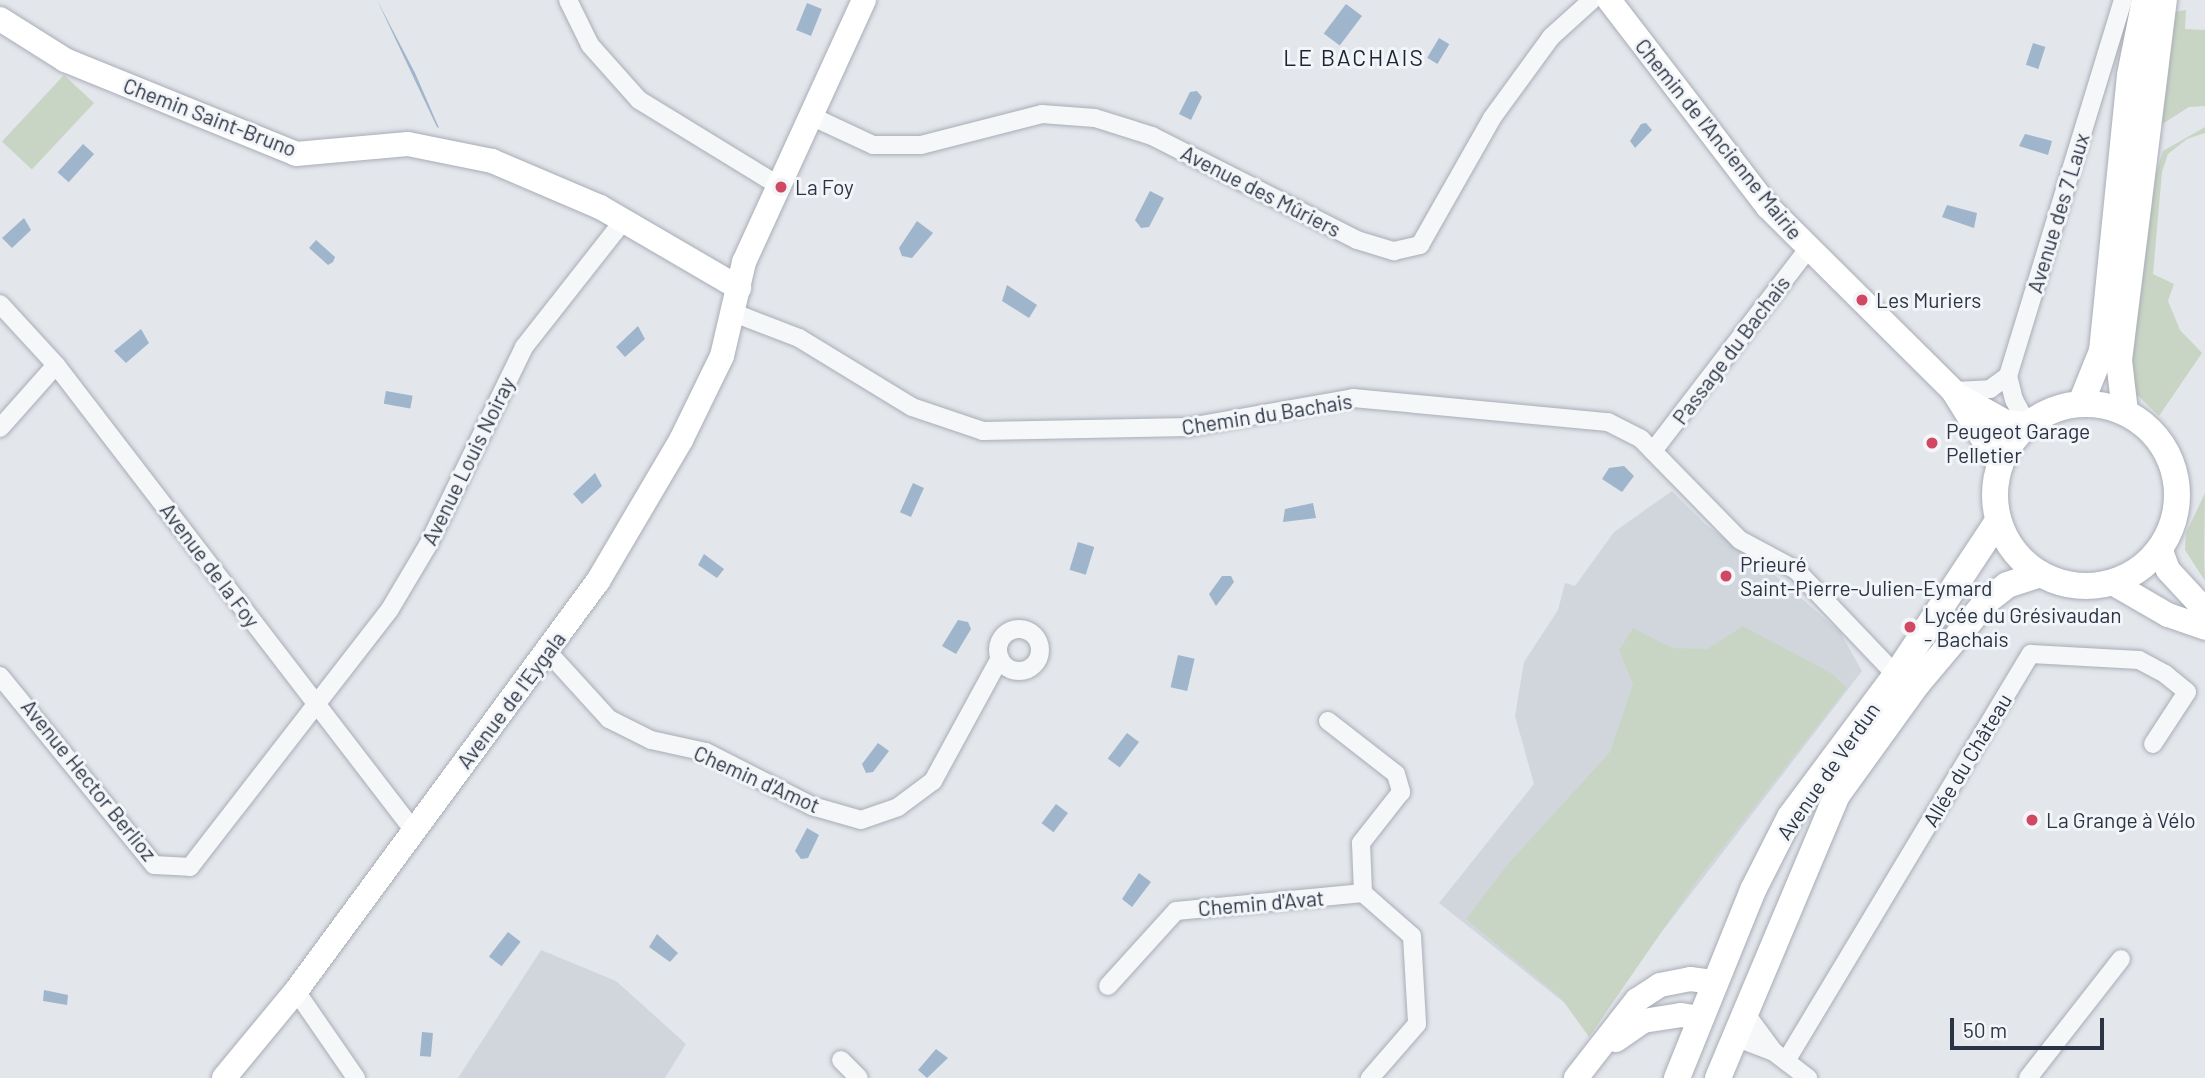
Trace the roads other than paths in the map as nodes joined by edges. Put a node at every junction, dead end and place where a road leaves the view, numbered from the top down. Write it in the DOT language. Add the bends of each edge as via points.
graph roads {
  1 [pos="568,0"];
  2 [pos="864,0"];
  3 [pos="1592,0"];
  4 [pos="1609,0"];
  5 [pos="2123,0"];
  6 [pos="2145,0"];
  7 [pos="2164,0"];
  8 [pos="0,19"];
  9 [pos="813,117"];
  10 [pos="781,187"];
  11 [pos="624,220"];
  12 [pos="1808,249"];
  13 [pos="739,288"];
  14 [pos="0,304"];
  15 [pos="734,313"];
  16 [pos="56,365"];
  17 [pos="2008,376"];
  18 [pos="1954,391"];
  19 [pos="2081,403"];
  20 [pos="2125,412"];
  21 [pos="2027,424"];
  22 [pos="0,428"];
  23 [pos="1653,451"];
  24 [pos="1999,465"];
  25 [pos="1998,521"];
  26 [pos="2160,548"];
  27 [pos="2040,575"];
  28 [pos="2111,582"];
  29 [pos="2205,610"];
  30 [pos="2205,628"];
  31 [pos="548,652"];
  32 [pos="1000,658"];
  33 [pos="1896,675"];
  34 [pos="0,676"];
  35 [pos="318,707"];
  36 [pos="1328,721"];
  37 [pos="2153,744"];
  38 [pos="414,831"];
  39 [pos="1363,893"];
  40 [pos="2121,959"];
  41 [pos="1713,982"];
  42 [pos="1108,986"];
  43 [pos="296,991"];
  44 [pos="1746,1014"];
  45 [pos="1699,1018"];
  46 [pos="1735,1037"];
  47 [pos="1596,1055"];
  48 [pos="1780,1056"];
  49 [pos="841,1060"];
  50 [pos="225,1078"];
  51 [pos="356,1078"];
  52 [pos="859,1078"];
  53 [pos="1370,1078"];
  54 [pos="1576,1078"];
  55 [pos="1677,1078"];
  56 [pos="1718,1078"];
  57 [pos="1808,1078"];
  58 [pos="2028,1078"];
  1 -- 10 [label="street" via="590,46 639,100"];
  2 -- 9 [label="street, Avenue de l'Eygala"];
  3 -- 9 [label="street, Avenue des Mûriers" via="1551,37 1492,118 1420,245 1394,251 1357,240 1152,136 1095,118 1042,114 921,145 873,145"];
  4 -- 12 [label="street, Chemin de l'Ancienne Mairie" via="1768,207"];
  5 -- 17 [label="street, Avenue des 7 Laux"];
  6 -- 19 [label="main road, Avenue des 7 Laux" via="2130,75 2102,351"];
  7 -- 20 [label="main road" via="2119,360"];
  8 -- 11 [label="street, Chemin Saint-Bruno" via="65,61 296,154 408,144 441,148 492,162"];
  9 -- 10 [label="street, Avenue de l'Eygala"];
  10 -- 13 [label="street, Avenue de l'Eygala" via="744,262"];
  11 -- 13 [label="street, Chemin Saint-Bruno"];
  11 -- 35 [label="street, Avenue Louis Noiray" via="523,347 428,545 390,609"];
  12 -- 18 [label="street, Chemin de l'Ancienne Mairie"];
  12 -- 23 [label="street, Passage du Bachais"];
  13 -- 15 [label="street, Avenue de l'Eygala"];
  14 -- 16 [label="street, Avenue de la Foy"];
  15 -- 23 [label="street, Chemin du Bachais" via="799,338 912,407 984,431 1189,427 1353,398 1608,422"];
  15 -- 31 [label="street, Avenue de l'Eygala" via="722,356 681,440 598,582"];
  16 -- 22 [label="street"];
  16 -- 35 [label="street, Avenue de la Foy"];
  17 -- 18 [label="street" via="1990,389"];
  17 -- 21 [label="street"];
  18 -- 21 [label="street, Chemin de l'Ancienne Mairie" via="2006,422"];
  18 -- 24 [label="street, Chemin de l'Ancienne Mairie"];
  19 -- 20 [label="main road"];
  19 -- 21 [label="main road" via="2053,410"];
  20 -- 26 [label="main road" via="2151,430 2174,471 2177,503"];
  21 -- 24 [label="main road"];
  23 -- 33 [label="street, Chemin du Bachais" via="1740,540 1796,570"];
  24 -- 25 [label="main road" via="1994,493"];
  25 -- 27 [label="main road" via="2008,545"];
  25 -- 33 [label="main road, Avenue de Verdun"];
  26 -- 28 [label="main road" via="2138,569"];
  26 -- 29 [label="street" via="2168,570"];
  27 -- 28 [label="main road" via="2076,585"];
  27 -- 44 [label="main road, Avenue de Verdun" via="2007,585 1988,600 1860,760 1837,795"];
  28 -- 30 [label="street" via="2168,615"];
  31 -- 32 [label="street, Chemin d'Amot" via="609,719 651,740 706,752 812,806 862,820 898,807 933,781"];
  31 -- 38 [label="street, Avenue de l'Eygala"];
  33 -- 41 [label="main road, Avenue de Verdun" via="1790,817"];
  34 -- 35 [label="street, Avenue Hector Berlioz" via="154,865 190,867"];
  35 -- 38 [label="street, Avenue de la Foy"];
  36 -- 39 [label="street" via="1396,774 1401,792 1361,843"];
  37 -- 48 [label="street, Allée du Château" via="2187,692 2165,674 2139,660 2031,654"];
  38 -- 43 [label="street, Avenue de l'Eygala"];
  39 -- 42 [label="street, Chemin d'Avat" via="1176,911"];
  39 -- 53 [label="street" via="1412,936 1417,1024"];
  40 -- 58 [label="street"];
  41 -- 44 [label="main road"];
  41 -- 45 [label="main road, Avenue de Verdun"];
  41 -- 47 [label="street" via="1690,979 1660,985 1637,1000"];
  43 -- 50 [label="street, Avenue de l'Eygala"];
  43 -- 51 [label="street"];
  44 -- 46 [label="main road, Avenue de Verdun"];
  44 -- 48 [label="street"];
  45 -- 46 [label="main road"];
  45 -- 47 [label="street" via="1681,1015 1643,1021"];
  45 -- 55 [label="main road, Avenue de Verdun"];
  46 -- 48 [label="street"];
  46 -- 56 [label="main road, Avenue de Verdun"];
  47 -- 54 [label="street"];
  48 -- 57 [label="street"];
  49 -- 52 [label="street"];
}
